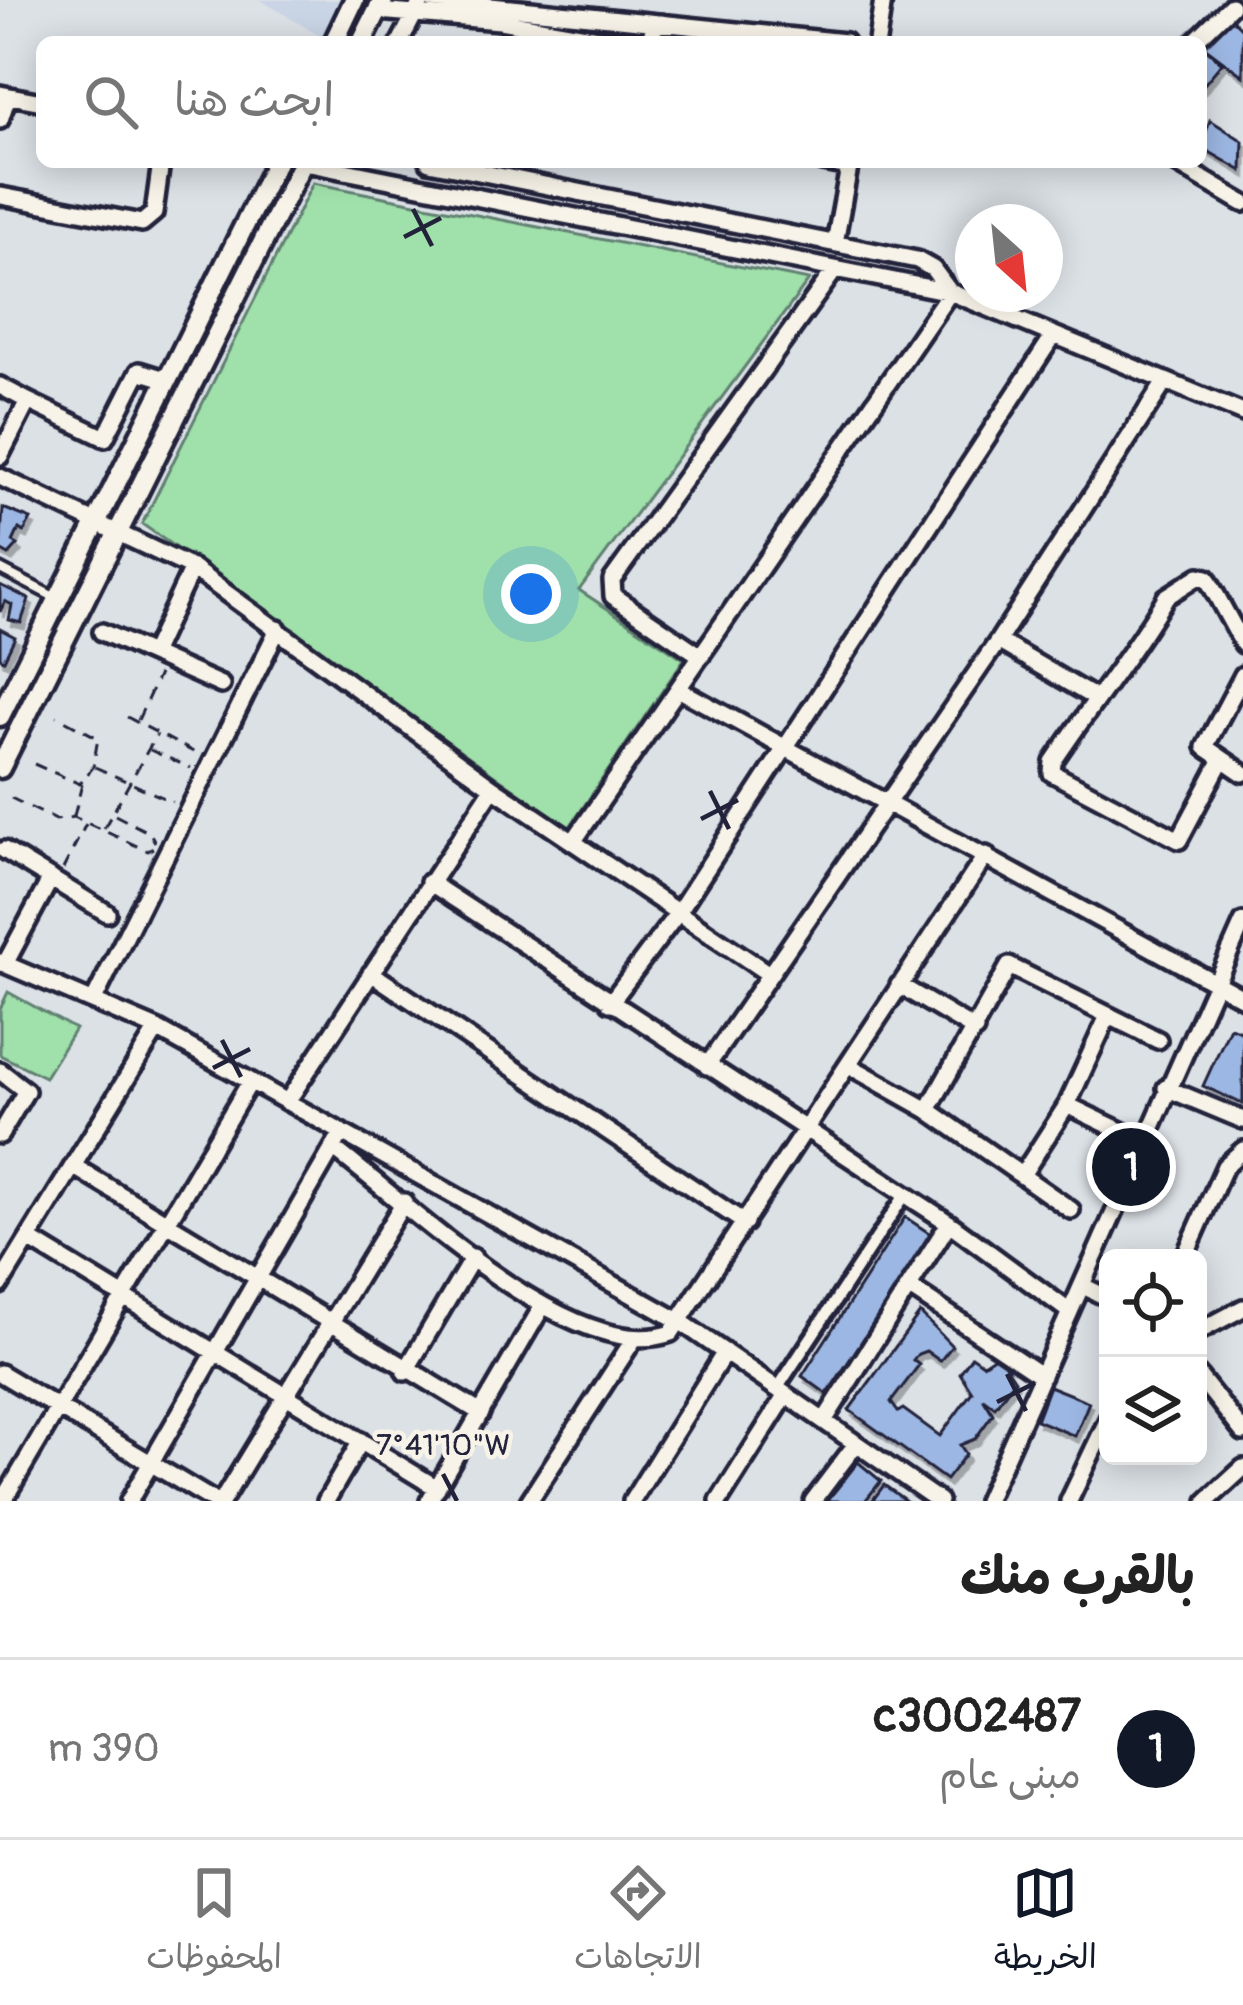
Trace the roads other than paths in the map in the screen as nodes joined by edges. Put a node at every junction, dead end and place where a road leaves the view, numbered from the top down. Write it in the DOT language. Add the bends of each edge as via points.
graph roads {
  1 [pos="355,0"];
  2 [pos="432,0"];
  3 [pos="883,0"];
  4 [pos="380,5"];
  5 [pos="418,8"];
  6 [pos="1234,8"];
  7 [pos="503,9"];
  8 [pos="662,23"];
  9 [pos="688,34"];
  10 [pos="337,36"];
  11 [pos="365,36"];
  12 [pos="403,36"];
  13 [pos="599,36"];
  14 [pos="651,36"];
  15 [pos="727,36"];
  16 [pos="876,36"];
  17 [pos="1201,36"];
  18 [pos="4,95"];
  19 [pos="36,101"];
  20 [pos="0,121"];
  21 [pos="159,168"];
  22 [pos="273,168"];
  23 [pos="299,168"];
  24 [pos="331,168"];
  25 [pos="460,168"];
  26 [pos="848,168"];
  27 [pos="1184,168"];
  28 [pos="1,196"];
  29 [pos="1243,203"];
  30 [pos="835,243"];
  31 [pos="834,271"];
  32 [pos="950,292"];
  33 [pos="1053,336"];
  34 [pos="164,379"];
  35 [pos="1163,385"];
  36 [pos="0,386"];
  37 [pos="28,401"];
  38 [pos="1243,413"];
  39 [pos="105,438"];
  40 [pos="129,451"];
  41 [pos="0,456"];
  42 [pos="0,477"];
  43 [pos="94,522"];
  44 [pos="117,531"];
  45 [pos="192,568"];
  46 [pos="0,569"];
  47 [pos="57,599"];
  48 [pos="278,629"];
  49 [pos="102,632"];
  50 [pos="998,641"];
  51 [pos="1243,644"];
  52 [pos="701,656"];
  53 [pos="158,657"];
  54 [pos="1243,675"];
  55 [pos="9,677"];
  56 [pos="220,685"];
  57 [pos="678,689"];
  58 [pos="1095,698"];
  59 [pos="0,716"];
  60 [pos="784,746"];
  61 [pos="1221,761"];
  62 [pos="0,769"];
  63 [pos="1243,773"];
  64 [pos="494,788"];
  65 [pos="887,803"];
  66 [pos="573,842"];
  67 [pos="4,850"];
  68 [pos="986,855"];
  69 [pos="53,880"];
  70 [pos="429,883"];
  71 [pos="107,913"];
  72 [pos="677,914"];
  73 [pos="1243,922"];
  74 [pos="1,963"];
  75 [pos="371,973"];
  76 [pos="769,974"];
  77 [pos="1213,981"];
  78 [pos="898,985"];
  79 [pos="1243,998"];
  80 [pos="94,1000"];
  81 [pos="610,1003"];
  82 [pos="1108,1016"];
  83 [pos="158,1029"];
  84 [pos="975,1030"];
  85 [pos="1158,1040"];
  86 [pos="848,1065"];
  87 [pos="707,1066"];
  88 [pos="0,1071"];
  89 [pos="250,1082"];
  90 [pos="1166,1088"];
  91 [pos="287,1102"];
  92 [pos="1067,1105"];
  93 [pos="928,1110"];
  94 [pos="1243,1120"];
  95 [pos="805,1129"];
  96 [pos="0,1136"];
  97 [pos="338,1140"];
  98 [pos="1144,1142"];
  99 [pos="1243,1150"];
  100 [pos="73,1166"];
  101 [pos="1024,1172"];
  102 [pos="905,1195"];
  103 [pos="404,1202"];
  104 [pos="1071,1210"];
  105 [pos="745,1223"];
  106 [pos="950,1223"];
  107 [pos="165,1225"];
  108 [pos="29,1239"];
  109 [pos="1188,1249"];
  110 [pos="473,1257"];
  111 [pos="6,1260"];
  112 [pos="257,1282"];
  113 [pos="0,1286"];
  114 [pos="1083,1286"];
  115 [pos="910,1288"];
  116 [pos="1099,1294"];
  117 [pos="123,1297"];
  118 [pos="542,1306"];
  119 [pos="1243,1307"];
  120 [pos="1070,1312"];
  121 [pos="681,1322"];
  122 [pos="329,1325"];
  123 [pos="1207,1327"];
  124 [pos="634,1339"];
  125 [pos="724,1352"];
  126 [pos="215,1355"];
  127 [pos="0,1372"];
  128 [pos="405,1372"];
  129 [pos="1042,1376"];
  130 [pos="1207,1386"];
  131 [pos="782,1392"];
  132 [pos="286,1397"];
  133 [pos="57,1406"];
  134 [pos="481,1413"];
  135 [pos="824,1421"];
  136 [pos="1243,1432"];
  137 [pos="1099,1439"];
  138 [pos="361,1441"];
  139 [pos="856,1444"];
  140 [pos="150,1462"];
  141 [pos="1243,1468"];
  142 [pos="433,1494"];
  143 [pos="3,1501"];
  144 [pos="128,1501"];
  145 [pos="218,1501"];
  146 [pos="326,1501"];
  147 [pos="529,1501"];
  148 [pos="632,1501"];
  149 [pos="719,1501"];
  150 [pos="813,1501"];
  151 [pos="939,1501"];
  152 [pos="986,1501"];
  153 [pos="1069,1501"];
  154 [pos="1207,1501"];
  1 -- 10 [label="street"];
  2 -- 7 [label="street"];
  3 -- 16 [label="street"];
  4 -- 5 [label="street"];
  4 -- 11 [label="street"];
  5 -- 7 [label="street"];
  5 -- 12 [label="street"];
  6 -- 17 [label="street"];
  7 -- 8 [label="street"];
  7 -- 13 [label="street"];
  8 -- 9 [label="street"];
  8 -- 14 [label="street"];
  9 -- 15 [label="street"];
  18 -- 19 [label="street"];
  18 -- 20 [label="street"];
  21 -- 28 [label="street" via="154,213 142,223"];
  22 -- 34 [label="street"];
  23 -- 44 [label="street"];
  24 -- 31 [label="street"];
  25 -- 30 [label="street"];
  26 -- 30 [label="street"];
  27 -- 29 [label="street"];
  30 -- 32 [label="street" via="917,260"];
  31 -- 32 [label="street"];
  31 -- 52 [label="street" via="612,580 613,596"];
  32 -- 33 [label="street"];
  32 -- 52 [label="street"];
  33 -- 35 [label="street"];
  33 -- 60 [label="street"];
  34 -- 39 [label="street" via="139,371"];
  34 -- 40 [label="street"];
  35 -- 38 [label="street"];
  35 -- 50 [label="street"];
  36 -- 37 [label="street"];
  37 -- 39 [label="street"];
  37 -- 41 [label="street"];
  39 -- 40 [label="street"];
  40 -- 43 [label="street"];
  42 -- 43 [label="street"];
  43 -- 44 [label="street"];
  43 -- 47 [label="street"];
  44 -- 45 [label="street"];
  44 -- 62 [label="street"];
  45 -- 48 [label="street"];
  45 -- 53 [label="street"];
  46 -- 47 [label="lane"];
  47 -- 55 [label="street"];
  48 -- 64 [label="street"];
  48 -- 80 [label="street"];
  49 -- 53 [label="street"];
  50 -- 58 [label="street"];
  50 -- 65 [label="street"];
  51 -- 58 [label="street" via="1213,586 1199,576 1166,597"];
  52 -- 57 [label="street"];
  53 -- 56 [label="street"];
  54 -- 61 [label="street" via="1205,742"];
  55 -- 59 [label="street"];
  57 -- 60 [label="street"];
  57 -- 66 [label="street"];
  58 -- 61 [label="street" via="1052,773 1155,830 1182,837"];
  60 -- 65 [label="street"];
  60 -- 72 [label="street"];
  61 -- 63 [label="street"];
  64 -- 66 [label="street"];
  64 -- 70 [label="street"];
  65 -- 68 [label="street"];
  65 -- 76 [label="street"];
  66 -- 72 [label="street"];
  67 -- 69 [label="street"];
  68 -- 77 [label="street"];
  68 -- 78 [label="street"];
  69 -- 71 [label="street"];
  69 -- 74 [label="street"];
  70 -- 75 [label="street"];
  70 -- 81 [label="street"];
  72 -- 76 [label="street"];
  72 -- 81 [label="street"];
  73 -- 77 [label="street"];
  74 -- 80 [label="street"];
  75 -- 91 [label="street"];
  75 -- 105 [label="street"];
  76 -- 87 [label="street"];
  77 -- 79 [label="street"];
  77 -- 90 [label="street"];
  78 -- 84 [label="street"];
  78 -- 86 [label="street"];
  80 -- 83 [label="street"];
  81 -- 87 [label="street"];
  82 -- 84 [label="street" via="1009,967"];
  82 -- 85 [label="street"];
  82 -- 92 [label="street"];
  83 -- 89 [label="street"];
  83 -- 100 [label="street"];
  84 -- 93 [label="street"];
  86 -- 93 [label="street"];
  86 -- 95 [label="street"];
  87 -- 95 [label="street"];
  88 -- 96 [label="street" via="26,1091"];
  89 -- 91 [label="street"];
  89 -- 107 [label="street"];
  90 -- 94 [label="street"];
  90 -- 98 [label="street"];
  91 -- 97 [label="street"];
  92 -- 98 [label="street"];
  92 -- 101 [label="street"];
  93 -- 101 [label="street"];
  95 -- 102 [label="street"];
  95 -- 105 [label="street"];
  97 -- 103 [label="street"];
  97 -- 112 [label="street"];
  97 -- 121 [label="street"];
  98 -- 114 [label="street"];
  99 -- 109 [label="street" via="1226,1166"];
  100 -- 107 [label="street"];
  100 -- 108 [label="street"];
  101 -- 104 [label="street"];
  102 -- 106 [label="street"];
  102 -- 131 [label="street"];
  103 -- 110 [label="street"];
  103 -- 122 [label="street"];
  105 -- 121 [label="street"];
  106 -- 115 [label="street"];
  106 -- 120 [label="street"];
  107 -- 112 [label="street"];
  107 -- 117 [label="street"];
  108 -- 111 [label="street"];
  108 -- 117 [label="street"];
  110 -- 118 [label="street"];
  110 -- 128 [label="street"];
  111 -- 113 [label="street"];
  112 -- 122 [label="street"];
  112 -- 126 [label="street"];
  114 -- 116 [label="street"];
  114 -- 120 [label="street"];
  115 -- 129 [label="street"];
  115 -- 135 [label="street"];
  117 -- 126 [label="street"];
  117 -- 133 [label="street"];
  118 -- 124 [label="street"];
  118 -- 134 [label="street"];
  119 -- 123 [label="street"];
  120 -- 129 [label="street"];
  121 -- 124 [label="street" via="654,1339"];
  121 -- 125 [label="street"];
  122 -- 128 [label="street"];
  122 -- 132 [label="street"];
  124 -- 147 [label="street"];
  125 -- 131 [label="street"];
  125 -- 148 [label="street"];
  126 -- 132 [label="street"];
  126 -- 140 [label="street"];
  127 -- 133 [label="street"];
  128 -- 134 [label="street"];
  129 -- 152 [label="street"];
  130 -- 136 [label="street"];
  131 -- 135 [label="street"];
  131 -- 149 [label="street"];
  132 -- 138 [label="street"];
  132 -- 145 [label="street"];
  133 -- 140 [label="street"];
  133 -- 143 [label="street"];
  134 -- 142 [label="street"];
  135 -- 139 [label="street"];
  137 -- 153 [label="street"];
  138 -- 142 [label="street"];
  138 -- 146 [label="street"];
  139 -- 150 [label="street"];
  139 -- 151 [label="street"];
  140 -- 144 [label="street"];
  140 -- 145 [label="street"];
  141 -- 154 [label="street"];
}
